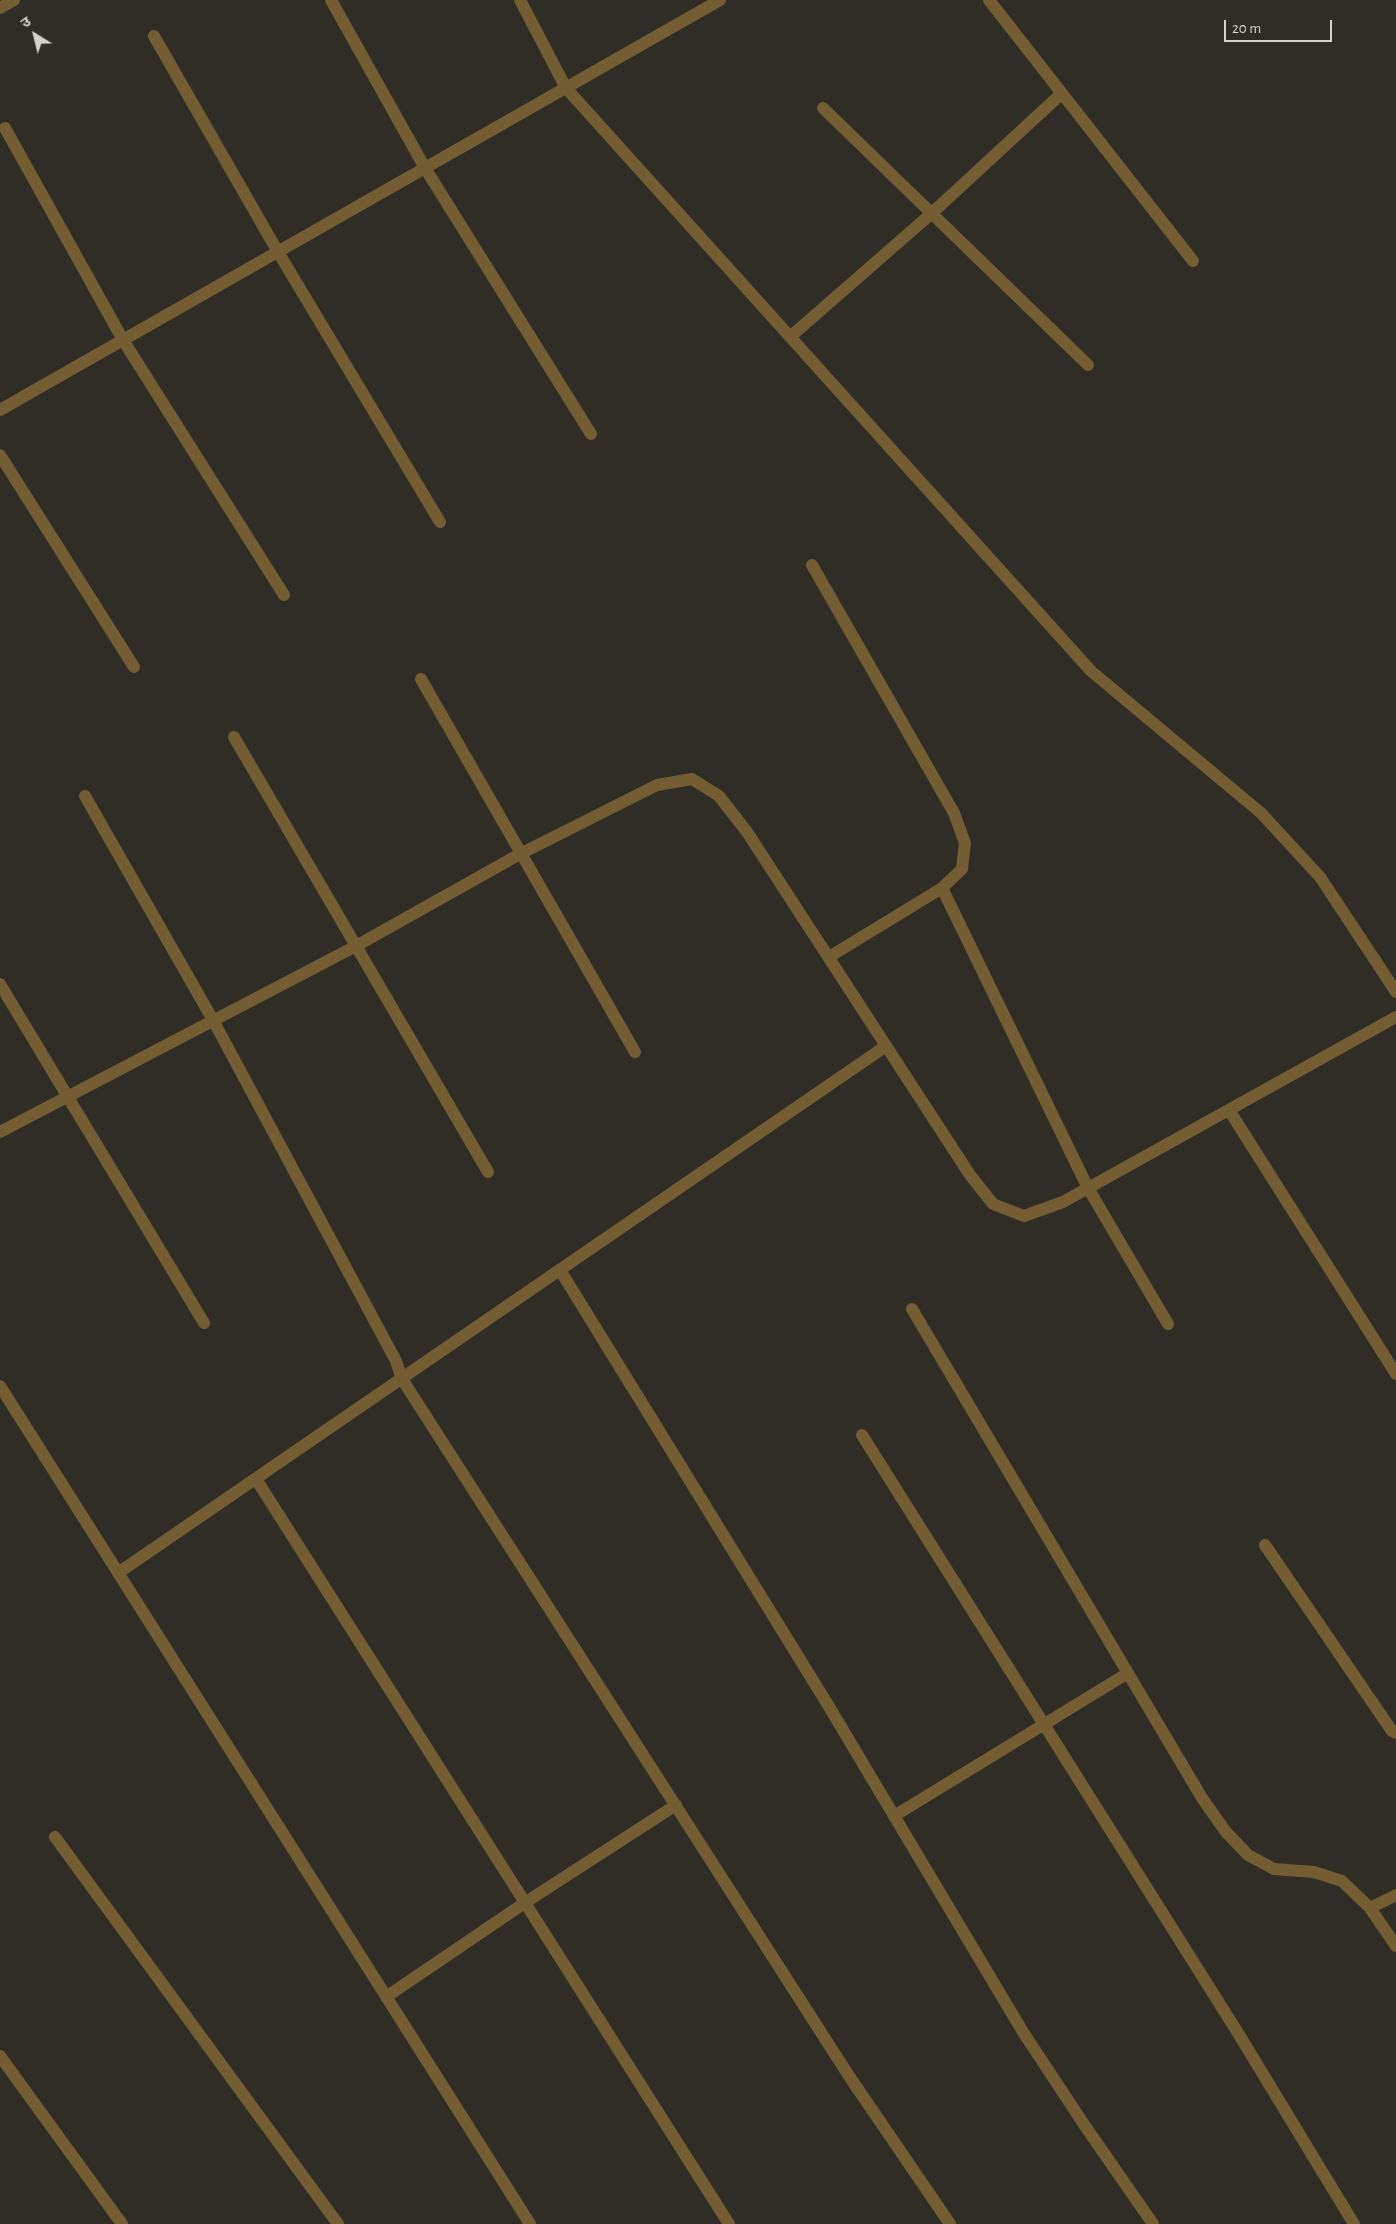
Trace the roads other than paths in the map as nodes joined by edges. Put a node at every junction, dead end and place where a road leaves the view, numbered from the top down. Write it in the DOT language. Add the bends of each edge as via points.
graph roads {
  1 [pos="14,0"];
  2 [pos="331,0"];
  3 [pos="520,0"];
  4 [pos="989,0"];
  5 [pos="717,1"];
  6 [pos="0,8"];
  7 [pos="154,36"];
  8 [pos="566,88"];
  9 [pos="1061,94"];
  10 [pos="823,108"];
  11 [pos="5,128"];
  12 [pos="425,168"];
  13 [pos="932,213"];
  14 [pos="278,252"];
  15 [pos="1193,261"];
  16 [pos="790,337"];
  17 [pos="123,340"];
  18 [pos="1088,365"];
  19 [pos="0,410"];
  20 [pos="590,434"];
  21 [pos="0,455"];
  22 [pos="440,522"];
  23 [pos="812,565"];
  24 [pos="284,595"];
  25 [pos="134,667"];
  26 [pos="421,679"];
  27 [pos="234,737"];
  28 [pos="85,796"];
  29 [pos="520,854"];
  30 [pos="942,888"];
  31 [pos="356,946"];
  32 [pos="828,957"];
  33 [pos="0,984"];
  34 [pos="1396,992"];
  35 [pos="1396,1017"];
  36 [pos="213,1020"];
  37 [pos="886,1046"];
  38 [pos="634,1052"];
  39 [pos="67,1096"];
  40 [pos="1229,1110"];
  41 [pos="0,1132"];
  42 [pos="488,1172"];
  43 [pos="1088,1188"];
  44 [pos="560,1270"];
  45 [pos="912,1309"];
  46 [pos="204,1323"];
  47 [pos="1168,1324"];
  48 [pos="1396,1374"];
  49 [pos="402,1379"];
  50 [pos="0,1386"];
  51 [pos="862,1435"];
  52 [pos="256,1479"];
  53 [pos="1265,1545"];
  54 [pos="118,1573"];
  55 [pos="1128,1674"];
  56 [pos="1044,1724"];
  57 [pos="1396,1733"];
  58 [pos="676,1805"];
  59 [pos="894,1816"];
  60 [pos="55,1837"];
  61 [pos="1396,1895"];
  62 [pos="526,1902"];
  63 [pos="1370,1908"];
  64 [pos="1396,1946"];
  65 [pos="386,1997"];
  66 [pos="0,2056"];
  67 [pos="122,2224"];
  68 [pos="338,2224"];
  69 [pos="530,2224"];
  70 [pos="729,2224"];
  71 [pos="950,2224"];
  72 [pos="1153,2224"];
  73 [pos="1354,2224"];
  1 -- 6 [label="street"];
  2 -- 12 [label="street"];
  3 -- 8 [label="street"];
  4 -- 9 [label="street"];
  5 -- 8 [label="street"];
  7 -- 14 [label="street"];
  8 -- 12 [label="street"];
  8 -- 16 [label="street"];
  9 -- 13 [label="street"];
  9 -- 15 [label="street"];
  10 -- 13 [label="street"];
  11 -- 17 [label="street"];
  12 -- 14 [label="street"];
  12 -- 20 [label="street"];
  13 -- 16 [label="street"];
  13 -- 18 [label="street"];
  14 -- 17 [label="street"];
  14 -- 22 [label="street"];
  16 -- 34 [label="street" via="1091,671 1268,820 1320,877"];
  17 -- 19 [label="street"];
  17 -- 24 [label="street"];
  21 -- 25 [label="street"];
  23 -- 30 [label="street" via="954,813 966,843 962,869"];
  26 -- 29 [label="street"];
  27 -- 31 [label="street"];
  28 -- 36 [label="street"];
  29 -- 31 [label="street"];
  29 -- 32 [label="street" via="657,785 692,779 719,796 747,832"];
  29 -- 38 [label="street"];
  30 -- 32 [label="street"];
  30 -- 43 [label="street"];
  31 -- 36 [label="street"];
  31 -- 42 [label="street"];
  32 -- 37 [label="street"];
  33 -- 39 [label="street"];
  35 -- 40 [label="street"];
  36 -- 39 [label="street"];
  36 -- 49 [label="street" via="396,1361"];
  37 -- 43 [label="street" via="970,1175 993,1204 1024,1216 1063,1202"];
  37 -- 44 [label="street"];
  39 -- 41 [label="street"];
  39 -- 46 [label="street"];
  40 -- 43 [label="street"];
  40 -- 48 [label="street"];
  43 -- 47 [label="street"];
  44 -- 49 [label="street"];
  44 -- 59 [label="street"];
  45 -- 55 [label="street"];
  49 -- 52 [label="street"];
  49 -- 58 [label="street"];
  50 -- 54 [label="street"];
  51 -- 56 [label="street"];
  52 -- 54 [label="street"];
  52 -- 62 [label="street"];
  53 -- 57 [label="street"];
  54 -- 65 [label="street"];
  55 -- 56 [label="street"];
  55 -- 63 [label="street" via="1202,1798 1226,1832 1248,1855 1274,1869 1314,1872 1342,1881"];
  56 -- 59 [label="street"];
  56 -- 73 [label="street"];
  58 -- 62 [label="street"];
  58 -- 71 [label="street" via="849,2076"];
  59 -- 72 [label="street" via="1023,2032"];
  60 -- 68 [label="street"];
  61 -- 63 [label="street"];
  62 -- 65 [label="street"];
  62 -- 70 [label="street"];
  63 -- 64 [label="street"];
  65 -- 69 [label="street"];
  66 -- 67 [label="street"];
}
